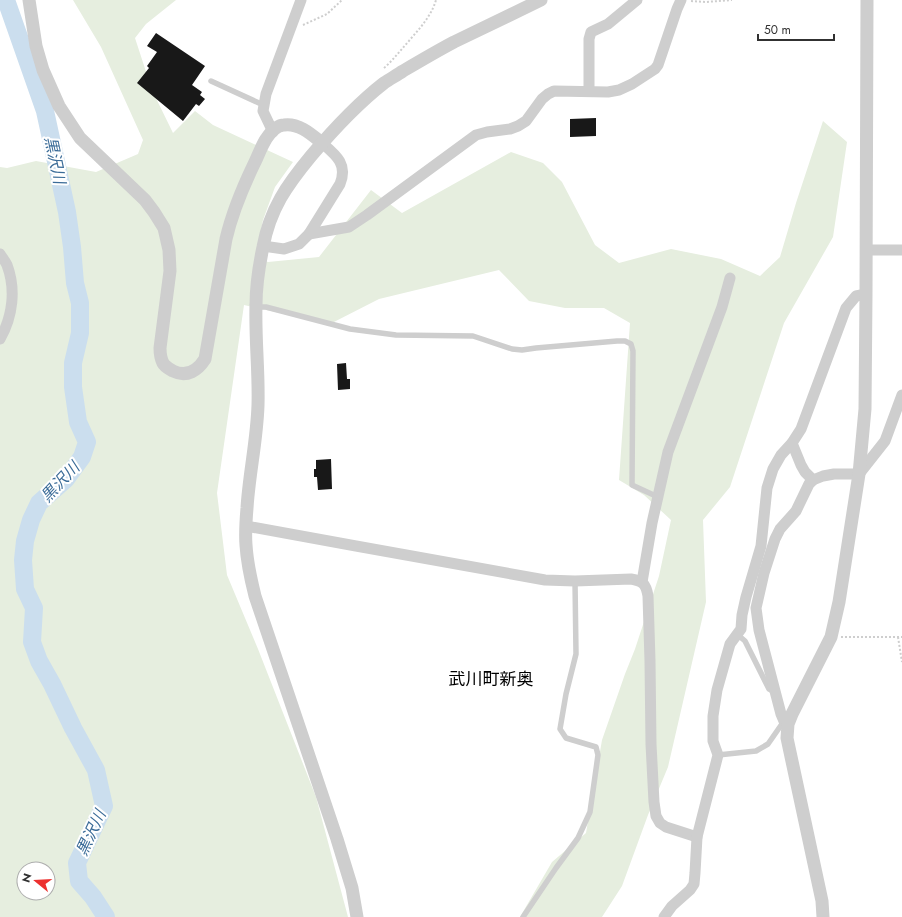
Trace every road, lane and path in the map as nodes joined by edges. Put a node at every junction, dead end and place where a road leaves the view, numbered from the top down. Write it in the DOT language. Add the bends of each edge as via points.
graph roads {
  1 [pos="29,0"];
  2 [pos="301,0"];
  3 [pos="342,0"];
  4 [pos="436,0"];
  5 [pos="541,0"];
  6 [pos="637,0"];
  7 [pos="681,0"];
  8 [pos="688,0"];
  9 [pos="732,0"];
  10 [pos="867,0"];
  11 [pos="291,27"];
  12 [pos="212,81"];
  13 [pos="385,83"];
  14 [pos="589,91"];
  15 [pos="264,104"];
  16 [pos="272,132"];
  17 [pos="322,143"];
  18 [pos="309,234"];
  19 [pos="263,246"];
  20 [pos="866,250"];
  21 [pos="902,250"];
  22 [pos="0,254"];
  23 [pos="730,278"];
  24 [pos="866,294"];
  25 [pos="256,307"];
  26 [pos="0,339"];
  27 [pos="902,395"];
  28 [pos="792,443"];
  29 [pos="859,474"];
  30 [pos="813,480"];
  31 [pos="658,497"];
  32 [pos="246,526"];
  33 [pos="576,581"];
  34 [pos="642,582"];
  35 [pos="738,635"];
  36 [pos="831,637"];
  37 [pos="898,637"];
  38 [pos="902,637"];
  39 [pos="902,662"];
  40 [pos="775,692"];
  41 [pos="786,722"];
  42 [pos="718,755"];
  43 [pos="697,837"];
  44 [pos="357,917"];
  45 [pos="523,917"];
  46 [pos="664,917"];
  47 [pos="823,917"];
  1 -- 16 [label="street" via="36,46 43,70 59,106 80,138 145,200 164,228 170,271 160,348 164,365 177,373 192,372 205,359 230,222 263,145"];
  2 -- 11 [label="street"];
  3 -- 11 [label="path" via="327,14 296,28"];
  4 -- 13 [label="path" via="426,21 380,73"];
  5 -- 13 [label="street" via="427,56"];
  6 -- 14 [label="street" via="608,24 591,32"];
  7 -- 14 [label="street" via="655,69 619,90"];
  8 -- 9 [label="path"];
  10 -- 20 [label="street"];
  11 -- 15 [label="street"];
  12 -- 15 [label="lane"];
  13 -- 17 [label="street" via="343,120"];
  14 -- 18 [label="street" via="554,91 548,94 526,121 510,129 476,135 349,227"];
  15 -- 16 [label="street" via="263,111"];
  16 -- 17 [label="street" via="284,124 293,125 304,129"];
  17 -- 18 [label="street" via="336,154 342,164 344,176"];
  17 -- 19 [label="street" via="280,198 270,220"];
  18 -- 19 [label="street" via="299,244 284,249"];
  19 -- 25 [label="street"];
  20 -- 21 [label="street"];
  20 -- 24 [label="street"];
  22 -- 26 [label="street" via="7,264 13,298 9,318"];
  23 -- 31 [label="street" via="722,307 668,452"];
  24 -- 28 [label="street" via="856,296 846,308 800,429"];
  24 -- 29 [label="street" via="865,409"];
  25 -- 31 [label="lane" via="266,307 350,329 396,335 473,336 522,350 625,341 631,344 633,351 632,485"];
  25 -- 32 [label="street" via="258,406"];
  27 -- 29 [label="street" via="885,440"];
  28 -- 30 [label="street" via="801,465"];
  28 -- 35 [label="street" via="773,469 767,488 761,546"];
  29 -- 30 [label="street" via="834,474"];
  29 -- 36 [label="street"];
  30 -- 40 [label="street" via="796,511 775,539 756,608"];
  31 -- 34 [label="street"];
  32 -- 33 [label="street" via="545,580"];
  32 -- 44 [label="street" via="249,572 255,596 337,839 352,888"];
  33 -- 34 [label="street" via="630,579"];
  33 -- 45 [label="lane" via="576,654 560,729 566,738 596,747 596,777 590,812 578,838"];
  34 -- 43 [label="street" via="648,596 651,744 656,816 666,828"];
  35 -- 40 [label="lane" via="745,642 768,689"];
  35 -- 42 [label="street" via="730,644 717,690 713,741"];
  36 -- 37 [label="path"];
  36 -- 41 [label="street"];
  37 -- 38 [label="path"];
  37 -- 39 [label="path"];
  40 -- 41 [label="street"];
  41 -- 42 [label="lane" via="768,744 756,751"];
  41 -- 47 [label="street" via="787,738 822,901"];
  42 -- 43 [label="street"];
  43 -- 46 [label="street" via="694,884"];
}
